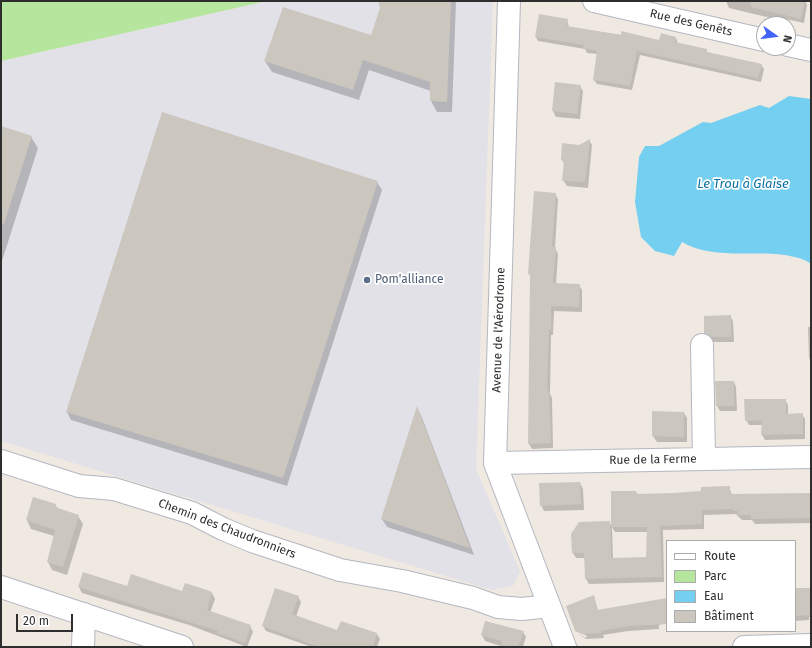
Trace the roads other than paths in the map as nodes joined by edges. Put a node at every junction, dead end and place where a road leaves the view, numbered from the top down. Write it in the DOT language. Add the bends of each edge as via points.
graph roads {
  1 [pos="509,1"];
  2 [pos="594,1"];
  3 [pos="756,38"];
  4 [pos="796,47"];
  5 [pos="811,50"];
  6 [pos="702,345"];
  7 [pos="811,457"];
  8 [pos="704,459"];
  9 [pos="1,461"];
  10 [pos="495,463"];
  11 [pos="1,587"];
  12 [pos="549,606"];
  13 [pos="84,614"];
  14 [pos="811,646"];
  15 [pos="83,647"];
  16 [pos="182,647"];
  17 [pos="565,647"];
  18 [pos="744,647"];
  1 -- 10 [label="street, Avenue de l'Aérodrome"];
  2 -- 3 [label="street, Rue des Genêts"];
  4 -- 5 [label="street"];
  6 -- 8 [label="street"];
  7 -- 8 [label="street, Rue de la Ferme"];
  8 -- 10 [label="street, Rue de la Ferme"];
  9 -- 12 [label="street, Chemin des Chaudronniers" via="79,486 114,489 192,513 252,541 340,570 402,581 473,598 498,607 522,609"];
  10 -- 12 [label="street, Avenue de l'Aérodrome"];
  11 -- 13 [label="street"];
  12 -- 17 [label="street, Avenue de l'Aérodrome"];
  13 -- 15 [label="street"];
  13 -- 16 [label="street"];
  14 -- 18 [label="street"];
}
